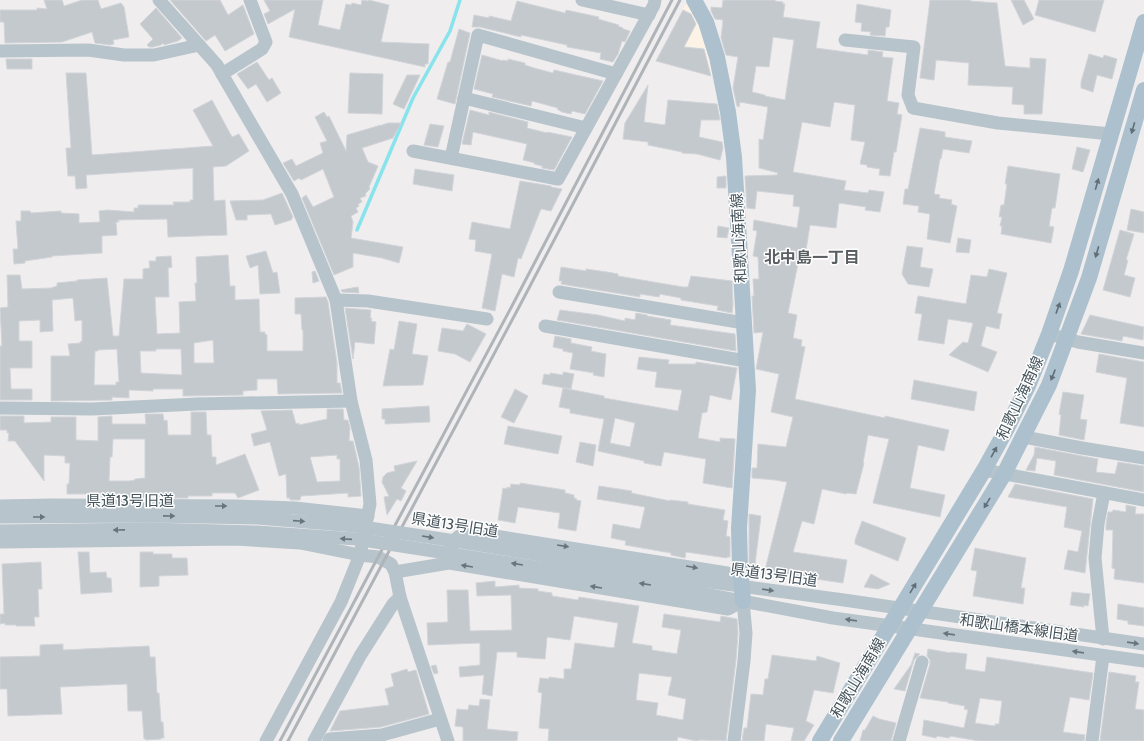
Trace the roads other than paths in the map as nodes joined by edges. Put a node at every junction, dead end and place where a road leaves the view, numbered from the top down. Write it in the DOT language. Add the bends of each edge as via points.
graph roads {
  1 [pos="159,0"];
  2 [pos="250,0"];
  3 [pos="582,0"];
  4 [pos="656,0"];
  5 [pos="694,0"];
  6 [pos="649,15"];
  7 [pos="1144,22"];
  8 [pos="845,40"];
  9 [pos="198,45"];
  10 [pos="1,49"];
  11 [pos="222,74"];
  12 [pos="616,74"];
  13 [pos="1144,90"];
  14 [pos="464,98"];
  15 [pos="586,128"];
  16 [pos="1111,134"];
  17 [pos="413,151"];
  18 [pos="451,158"];
  19 [pos="559,292"];
  20 [pos="336,300"];
  21 [pos="487,319"];
  22 [pos="744,323"];
  23 [pos="545,326"];
  24 [pos="1049,334"];
  25 [pos="1067,339"];
  26 [pos="1144,353"];
  27 [pos="746,361"];
  28 [pos="351,401"];
  29 [pos="0,408"];
  30 [pos="1024,438"];
  31 [pos="1144,458"];
  32 [pos="984,470"];
  33 [pos="1004,474"];
  34 [pos="1104,493"];
  35 [pos="1144,500"];
  36 [pos="0,506"];
  37 [pos="368,516"];
  38 [pos="0,517"];
  39 [pos="0,531"];
  40 [pos="0,542"];
  41 [pos="360,555"];
  42 [pos="449,563"];
  43 [pos="394,572"];
  44 [pos="686,585"];
  45 [pos="742,594"];
  46 [pos="400,597"];
  47 [pos="901,609"];
  48 [pos="921,612"];
  49 [pos="890,626"];
  50 [pos="911,629"];
  51 [pos="1103,639"];
  52 [pos="1144,644"];
  53 [pos="1103,656"];
  54 [pos="1144,661"];
  55 [pos="922,662"];
  56 [pos="440,719"];
  57 [pos="266,741"];
  58 [pos="314,741"];
  59 [pos="329,741"];
  60 [pos="448,741"];
  61 [pos="734,741"];
  62 [pos="820,741"];
  63 [pos="841,741"];
  64 [pos="899,741"];
  65 [pos="1092,741"];
  1 -- 9 [label="street"];
  2 -- 11 [label="street" via="266,42 262,49"];
  3 -- 6 [label="street"];
  4 -- 6 [label="street"];
  5 -- 22 [label="main road, 和歌山海南線" via="706,22 717,57 728,112 734,156"];
  6 -- 12 [label="street"];
  7 -- 16 [label="main road, 和歌山海南線"];
  8 -- 16 [label="street" via="914,47 908,95 913,108 998,123"];
  9 -- 10 [label="street" via="154,55 124,55 88,50"];
  9 -- 11 [label="street"];
  11 -- 20 [label="street" via="292,194"];
  12 -- 14 [label="street" via="478,35"];
  12 -- 15 [label="street"];
  13 -- 25 [label="main road, 和歌山海南線, one-way" via="1089,278"];
  14 -- 15 [label="street"];
  14 -- 18 [label="street"];
  15 -- 18 [label="street" via="558,179"];
  24 -- 16 [label="main road, 和歌山海南線, one-way" via="1071,271"];
  17 -- 18 [label="street"];
  19 -- 22 [label="street"];
  20 -- 21 [label="street" via="368,301"];
  20 -- 28 [label="street"];
  22 -- 27 [label="main road, 和歌山海南線"];
  23 -- 27 [label="street"];
  24 -- 25 [label="street"];
  32 -- 24 [label="main road, 和歌山海南線, one-way" via="1028,386"];
  25 -- 26 [label="street"];
  25 -- 30 [label="main road, 和歌山海南線, one-way"];
  27 -- 45 [label="main road, 和歌山海南線" via="748,390 738,528"];
  28 -- 29 [label="street" via="92,409"];
  28 -- 37 [label="street" via="366,460 370,504"];
  30 -- 31 [label="street"];
  30 -- 33 [label="main road, 和歌山海南線"];
  32 -- 33 [label="street"];
  47 -- 32 [label="main road, 和歌山海南線, one-way"];
  33 -- 34 [label="street"];
  33 -- 48 [label="main road, 和歌山海南線, one-way"];
  34 -- 35 [label="street"];
  34 -- 51 [label="street" via="1095,558"];
  36 -- 37 [label="street, one-way" via="237,506 295,508"];
  37 -- 41 [label="street"];
  38 -- 44 [label="street, 県道13号旧道, one-way, bridge" via="249,518 356,526 455,541"];
  44 -- 39 [label="street, 県道13号旧道, one-way, bridge" via="356,539 249,531"];
  40 -- 41 [label="street" via="236,539 300,543"];
  41 -- 43 [label="street" via="384,560 391,564"];
  41 -- 57 [label="street" via="341,602"];
  42 -- 43 [label="street"];
  45 -- 42 [label="street, one-way" via="728,609"];
  42 -- 45 [label="street, one-way" via="452,543 460,534 470,532 727,573"];
  43 -- 46 [label="street"];
  44 -- 45 [label="street, 県道13号旧道"];
  45 -- 47 [label="street, 県道13号旧道, one-way"];
  49 -- 45 [label="street, 県道13号旧道, one-way" via="833,618"];
  45 -- 61 [label="street" via="746,633"];
  46 -- 56 [label="street"];
  46 -- 58 [label="street" via="360,656"];
  47 -- 48 [label="street, 和歌山橋本線旧道"];
  47 -- 49 [label="main road, 和歌山海南線"];
  48 -- 50 [label="main road, 和歌山海南線"];
  48 -- 51 [label="street, 和歌山橋本線旧道"];
  49 -- 50 [label="street, 和歌山橋本線旧道"];
  49 -- 62 [label="main road, 和歌山海南線"];
  53 -- 50 [label="street, 和歌山橋本線旧道, one-way"];
  50 -- 63 [label="main road, 和歌山海南線"];
  51 -- 52 [label="street, 和歌山橋本線旧道, one-way"];
  53 -- 54 [label="street, 和歌山橋本線旧道"];
  53 -- 65 [label="street"];
  55 -- 64 [label="street"];
  56 -- 59 [label="street" via="382,735"];
  56 -- 60 [label="street"];
}
